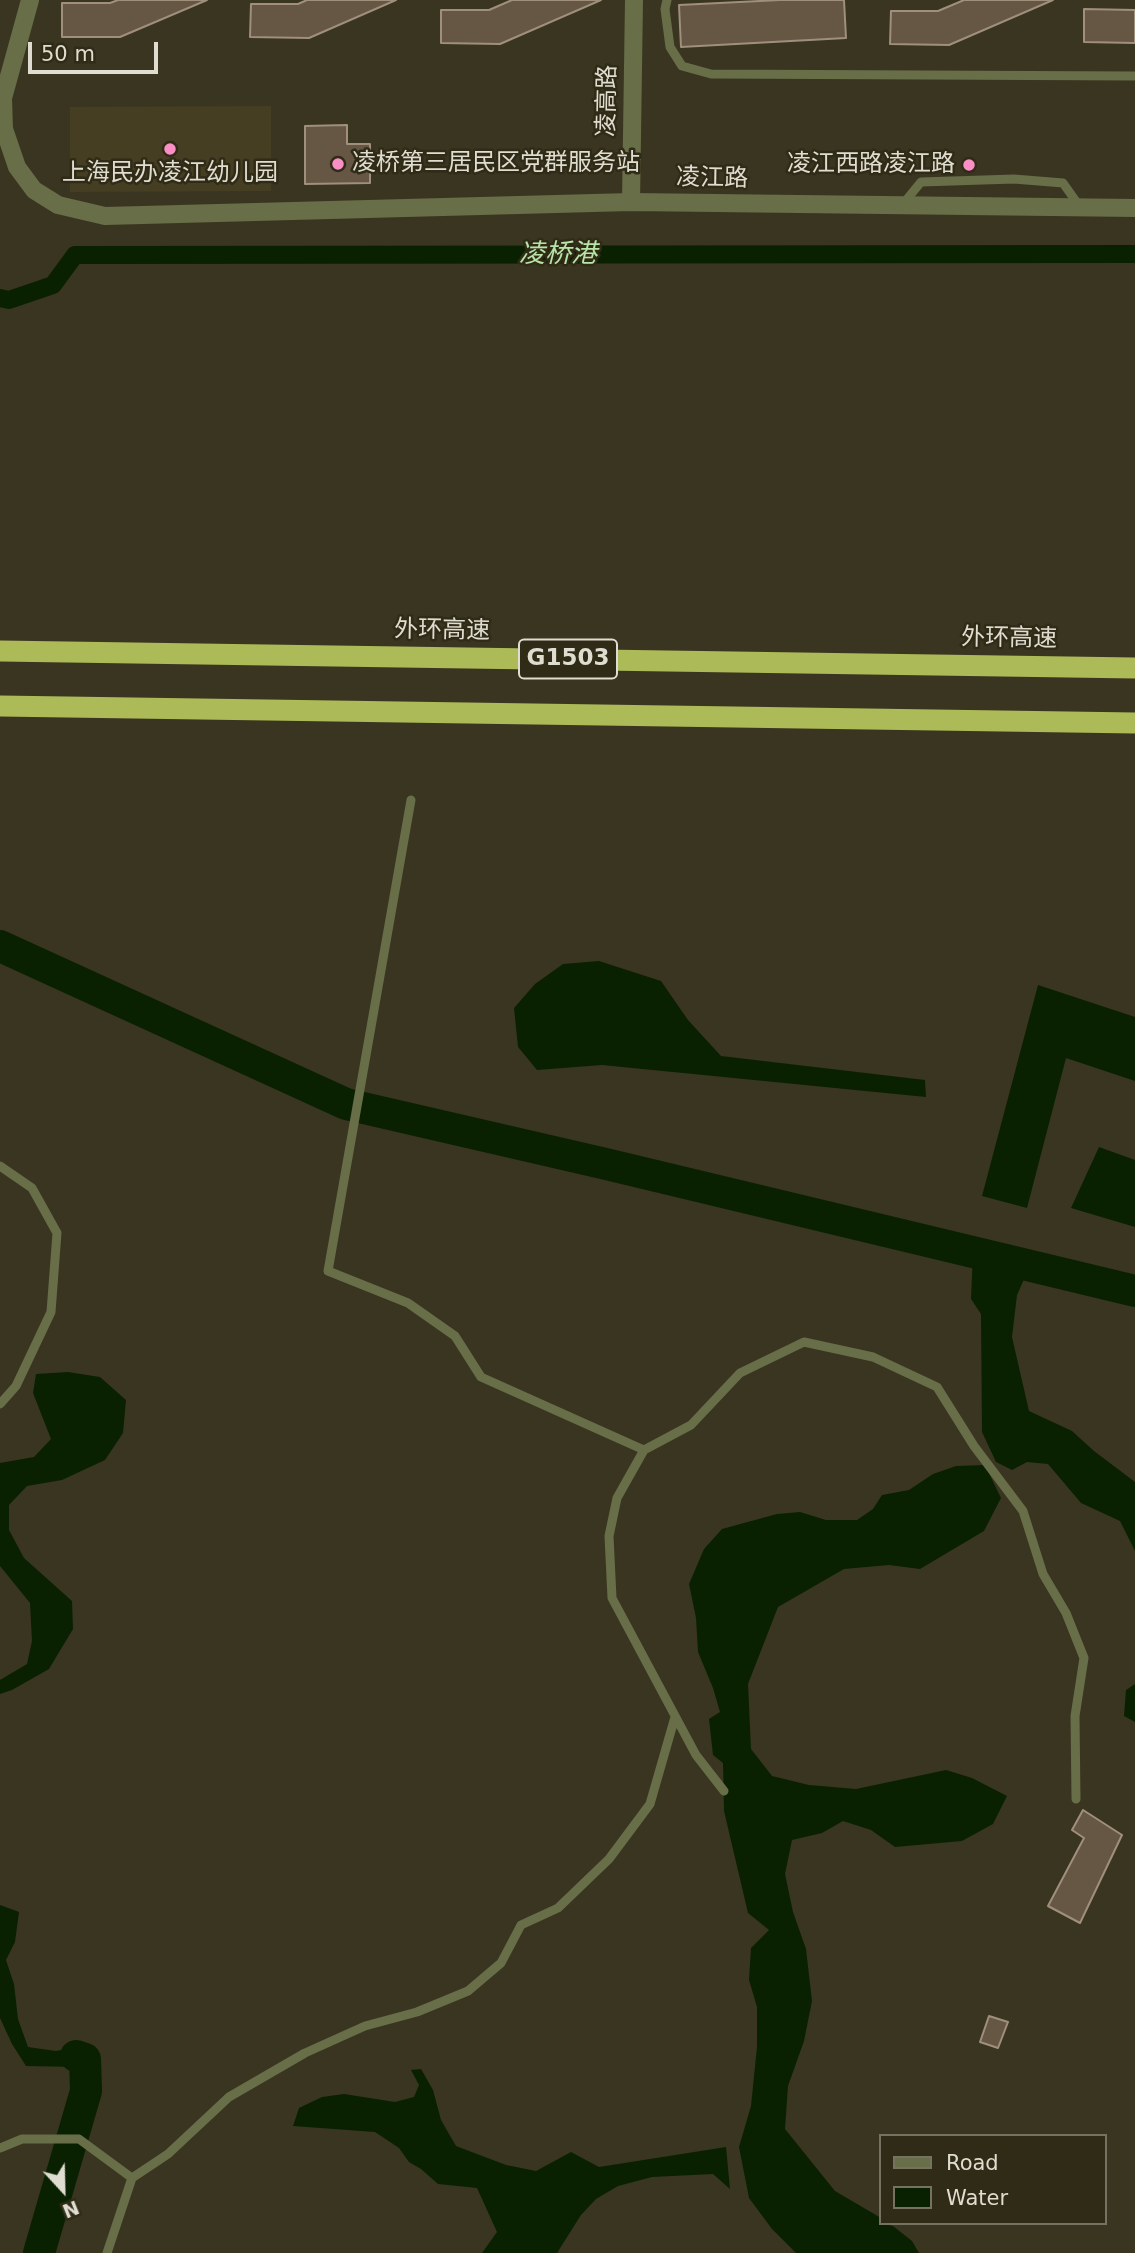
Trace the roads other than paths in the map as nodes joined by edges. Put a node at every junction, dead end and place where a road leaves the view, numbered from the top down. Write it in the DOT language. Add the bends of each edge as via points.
graph roads {
  1 [pos="30,0"];
  2 [pos="634,0"];
  3 [pos="667,0"];
  4 [pos="1135,76"];
  5 [pos="631,202"];
  6 [pos="902,205"];
  7 [pos="1080,207"];
  8 [pos="1135,208"];
  9 [pos="0,649"];
  10 [pos="1135,668"];
  11 [pos="0,706"];
  12 [pos="26,706"];
  13 [pos="0,711"];
  14 [pos="1135,723"];
  15 [pos="411,800"];
  16 [pos="0,1166"];
  17 [pos="0,1404"];
  18 [pos="644,1450"];
  19 [pos="675,1717"];
  20 [pos="724,1791"];
  21 [pos="1076,1799"];
  22 [pos="0,2148"];
  23 [pos="132,2178"];
  24 [pos="107,2253"];
  1 -- 5 [label="street, 凌江路" via="4,97 4,129 18,167 34,190 58,205 105,216"];
  2 -- 5 [label="street, 凌高路"];
  3 -- 4 [label="lane" via="670,47 682,66 711,74"];
  5 -- 6 [label="street, 凌江路"];
  6 -- 7 [label="street, 凌江路"];
  6 -- 7 [label="lane" via="921,182 1014,179 1063,183"];
  7 -- 8 [label="street, 凌江路"];
  9 -- 10 [label="highway, 外环高速 / G1503"];
  11 -- 12 [label="highway, G1503"];
  12 -- 13 [label="highway"];
  12 -- 14 [label="highway, G1503"];
  15 -- 18 [label="lane" via="328,1271 408,1303 455,1336 481,1377"];
  16 -- 17 [label="lane" via="32,1188 57,1233 51,1312 16,1386"];
  18 -- 19 [label="lane" via="617,1498 609,1536 612,1598"];
  18 -- 21 [label="lane" via="691,1425 740,1373 804,1342 873,1357 937,1387 1023,1511 1043,1574 1066,1613 1084,1658 1075,1716"];
  19 -- 20 [label="lane"];
  19 -- 23 [label="lane" via="650,1804 609,1859 558,1908 521,1926 493,1970 468,1991 365,2026 305,2053 229,2097 168,2154"];
  22 -- 23 [label="lane" via="22,2139 79,2139"];
  23 -- 24 [label="lane"];
}
